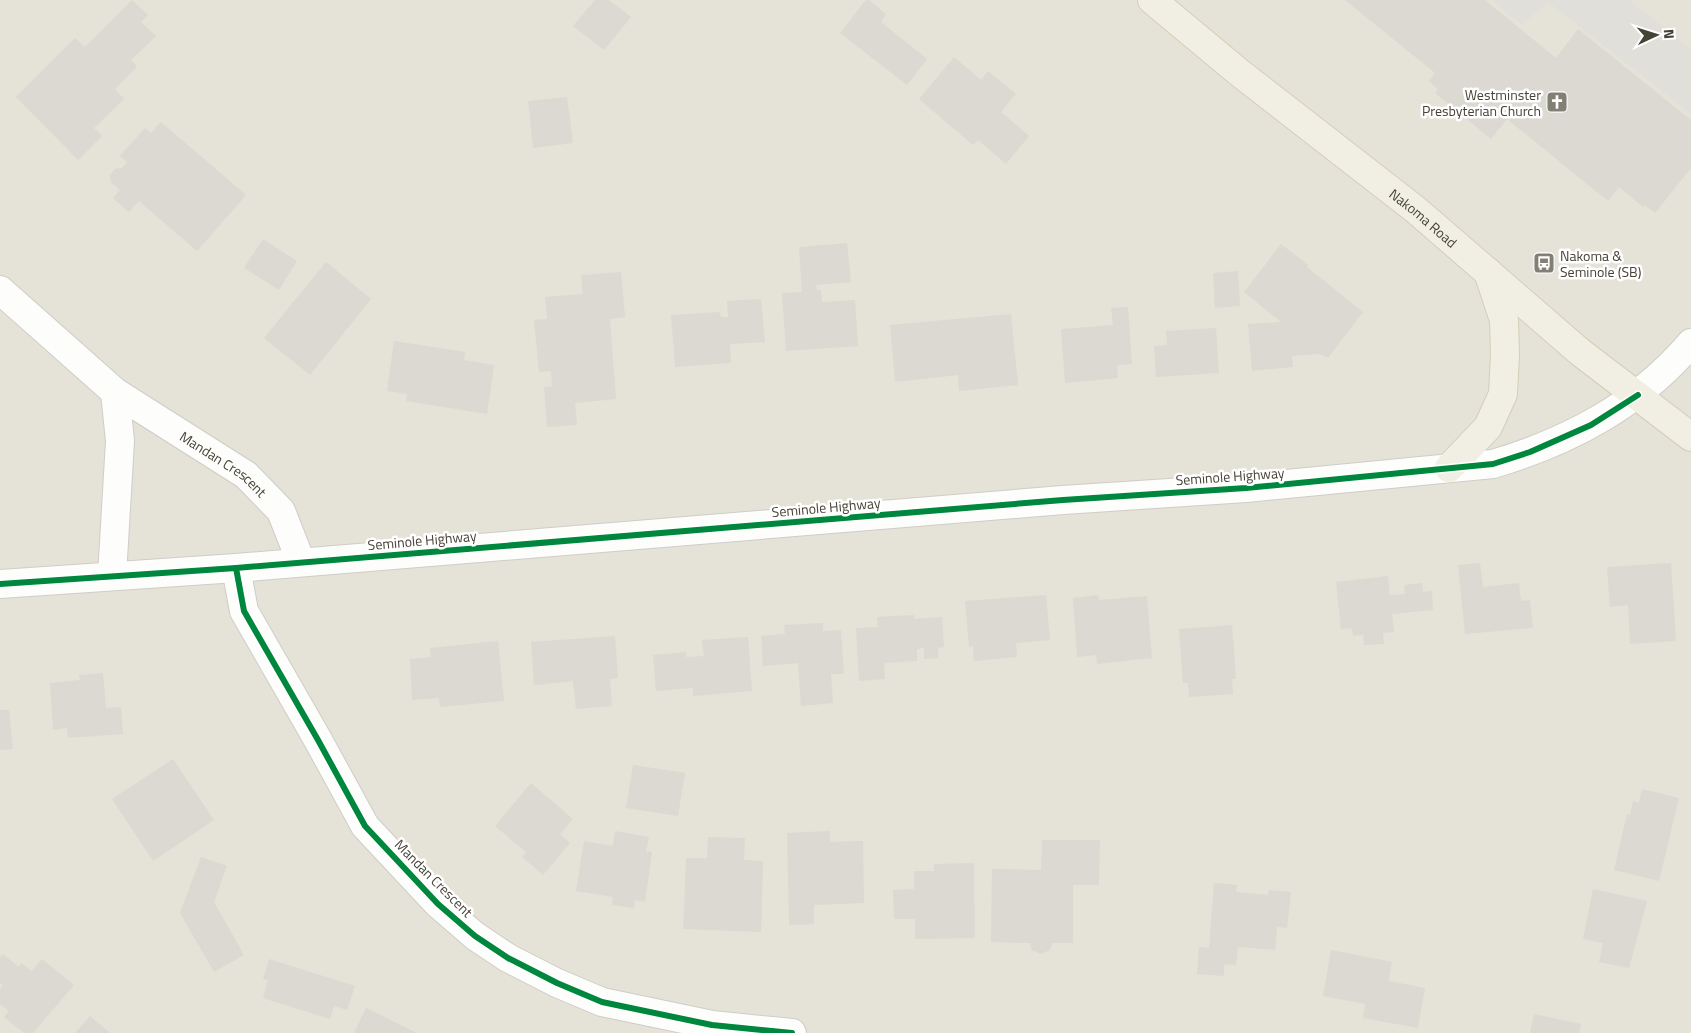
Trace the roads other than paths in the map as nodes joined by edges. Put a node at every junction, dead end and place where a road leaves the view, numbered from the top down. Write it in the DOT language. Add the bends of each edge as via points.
graph roads {
  1 [pos="1152,0"];
  2 [pos="1488,272"];
  3 [pos="0,290"];
  4 [pos="1691,343"];
  5 [pos="114,392"];
  6 [pos="1638,395"];
  7 [pos="1691,437"];
  8 [pos="1449,468"];
  9 [pos="301,562"];
  10 [pos="236,568"];
  11 [pos="112,576"];
  12 [pos="0,584"];
  13 [pos="792,1033"];
  1 -- 2 [label="main road, Nakoma Road" via="1241,74 1416,210"];
  2 -- 6 [label="main road, Nakoma Road" via="1580,352"];
  2 -- 8 [label="main road" via="1504,320 1502,394 1488,427"];
  3 -- 5 [label="street, Mandan Crescent"];
  4 -- 6 [label="street, Seminole Highway"];
  5 -- 9 [label="street, Mandan Crescent" via="246,475 281,511"];
  5 -- 11 [label="street" via="120,441"];
  6 -- 7 [label="main road, Nakoma Road"];
  6 -- 8 [label="street, Seminole Highway" via="1591,425 1530,452 1493,464"];
  8 -- 9 [label="street, Seminole Highway" via="1246,488"];
  9 -- 10 [label="street, Seminole Highway"];
  10 -- 11 [label="street, Seminole Highway"];
  10 -- 13 [label="street, Mandan Crescent" via="244,611 365,826 438,904 474,936 508,958 602,1002 712,1025"];
  11 -- 12 [label="street, Seminole Highway"];
}
